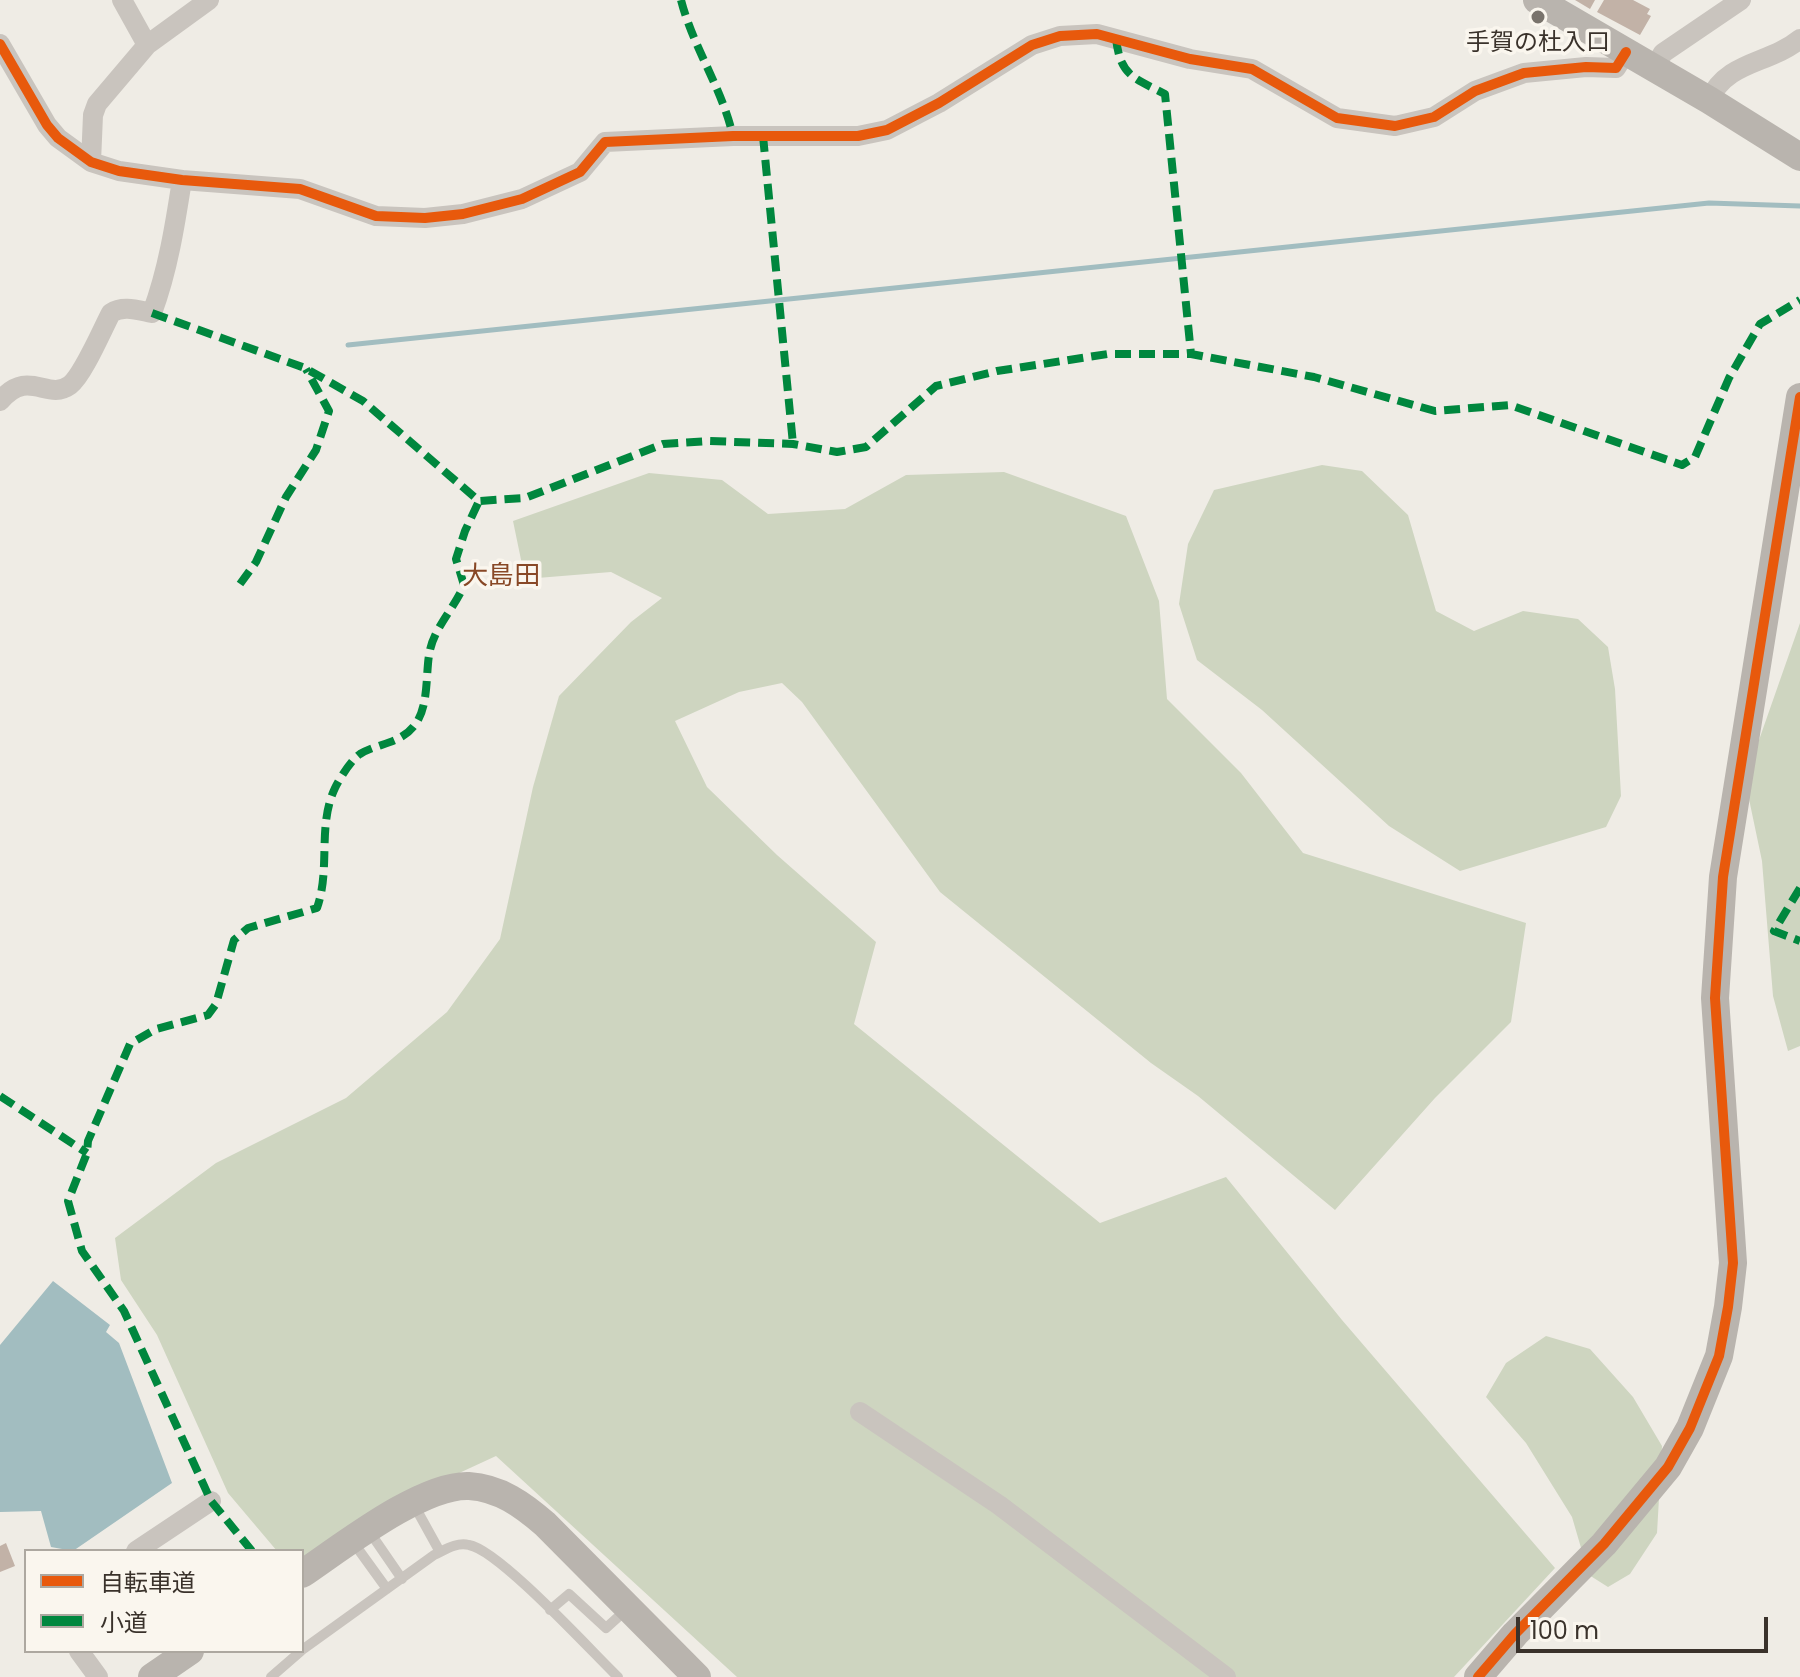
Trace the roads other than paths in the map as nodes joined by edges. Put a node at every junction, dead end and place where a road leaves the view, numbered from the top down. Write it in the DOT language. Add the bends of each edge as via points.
graph roads {
  1 [pos="122,0"];
  2 [pos="209,0"];
  3 [pos="1537,0"];
  4 [pos="1741,0"];
  5 [pos="1800,39"];
  6 [pos="0,44"];
  7 [pos="147,45"];
  8 [pos="1626,52"];
  9 [pos="1654,68"];
  10 [pos="1709,100"];
  11 [pos="1800,157"];
  12 [pos="91,162"];
  13 [pos="182,180"];
  14 [pos="1800,397"];
  15 [pos="0,401"];
  16 [pos="860,1412"];
  17 [pos="211,1501"];
  18 [pos="413,1504"];
  19 [pos="360,1535"];
  20 [pos="139,1549"];
  21 [pos="440,1552"];
  22 [pos="304,1573"];
  23 [pos="402,1579"];
  24 [pos="387,1589"];
  25 [pos="628,1608"];
  26 [pos="550,1610"];
  27 [pos="304,1649"];
  28 [pos="80,1653"];
  29 [pos="187,1653"];
  30 [pos="299,1653"];
  31 [pos="98,1677"];
  32 [pos="152,1677"];
  33 [pos="271,1677"];
  34 [pos="618,1677"];
  35 [pos="696,1677"];
  36 [pos="1226,1677"];
  37 [pos="1478,1677"];
  1 -- 7 [label="street"];
  2 -- 7 [label="street"];
  3 -- 8 [label="street"];
  4 -- 9 [label="street" via="1663,53"];
  5 -- 10 [label="street" via="1733,72 1717,84"];
  6 -- 12 [label="street" via="47,125"];
  7 -- 12 [label="street" via="97,104"];
  8 -- 9 [label="street"];
  8 -- 13 [label="street" via="1616,68 1524,73 1475,91 1434,117 1395,126 1337,118 1252,69 1097,34 1060,36 1032,45 887,130 858,136 605,142 580,172 522,199 463,214 376,216 300,189"];
  9 -- 10 [label="street"];
  10 -- 11 [label="street"];
  12 -- 13 [label="street"];
  13 -- 15 [label="street" via="152,313 127,308 111,313 68,387 19,385"];
  14 -- 37 [label="street" via="1717,941 1715,998 1733,1263 1719,1356 1668,1467 1612,1535"];
  16 -- 36 [label="street" via="999,1505"];
  17 -- 20 [label="street"];
  18 -- 19 [label="street"];
  18 -- 21 [label="lane"];
  18 -- 25 [label="street" via="456,1487 505,1496 545,1524"];
  19 -- 22 [label="street"];
  19 -- 23 [label="lane"];
  19 -- 24 [label="lane"];
  21 -- 23 [label="lane"];
  21 -- 26 [label="lane" via="454,1545 479,1548 499,1560"];
  23 -- 24 [label="lane"];
  24 -- 27 [label="lane"];
  25 -- 26 [label="lane" via="606,1628 569,1594"];
  25 -- 35 [label="street"];
  26 -- 34 [label="lane"];
  28 -- 31 [label="street"];
  29 -- 32 [label="street"];
  30 -- 33 [label="lane"];
}
